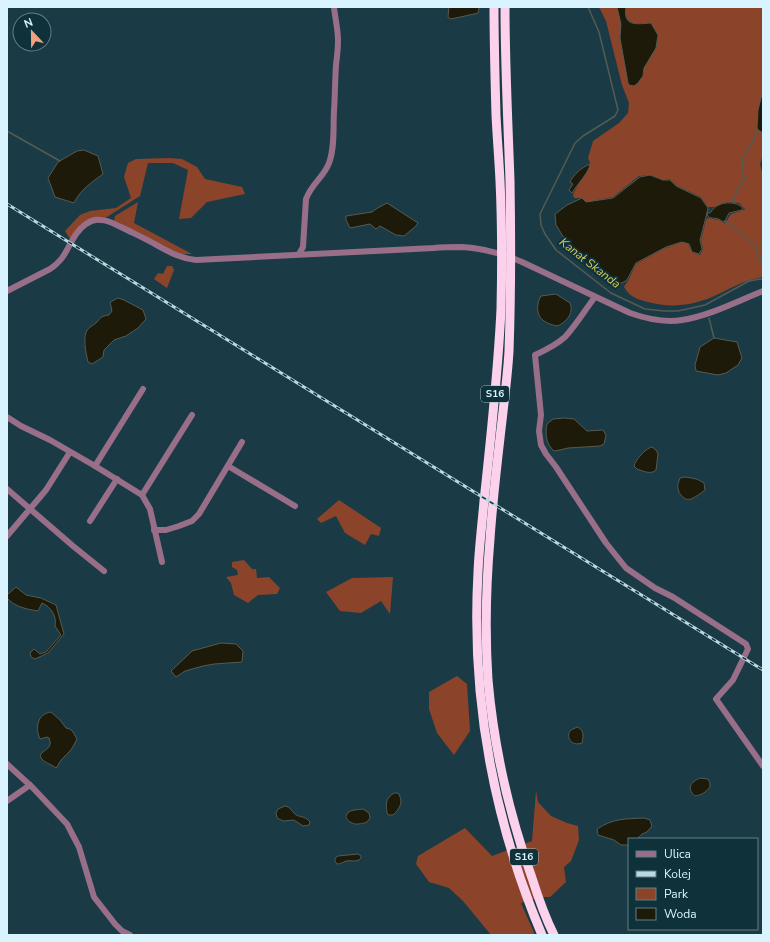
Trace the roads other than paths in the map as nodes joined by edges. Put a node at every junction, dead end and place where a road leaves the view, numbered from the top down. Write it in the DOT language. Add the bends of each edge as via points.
graph roads {
  1 [pos="334,7"];
  2 [pos="494,7"];
  3 [pos="505,7"];
  4 [pos="299,254"];
  5 [pos="7,291"];
  6 [pos="763,291"];
  7 [pos="595,297"];
  8 [pos="143,389"];
  9 [pos="192,415"];
  10 [pos="7,417"];
  11 [pos="242,442"];
  12 [pos="70,452"];
  13 [pos="95,466"];
  14 [pos="228,466"];
  15 [pos="117,479"];
  16 [pos="7,489"];
  17 [pos="142,495"];
  18 [pos="295,506"];
  19 [pos="30,508"];
  20 [pos="90,521"];
  21 [pos="154,530"];
  22 [pos="7,536"];
  23 [pos="162,562"];
  24 [pos="104,571"];
  25 [pos="7,764"];
  26 [pos="763,766"];
  27 [pos="30,785"];
  28 [pos="7,801"];
  29 [pos="130,935"];
  30 [pos="542,935"];
  31 [pos="554,935"];
  1 -- 4 [label="street" via="338,41 333,144 329,165 306,199 303,247"];
  2 -- 30 [label="highway, S16" via="502,273 494,406 480,535 477,600 479,680 488,756 503,821"];
  3 -- 31 [label="highway, S16" via="510,181 509,323 501,440 490,539 486,633 488,680 494,728 512,818"];
  4 -- 5 [label="street" via="186,259 99,219 86,224 57,264"];
  4 -- 7 [label="street" via="463,247 506,256"];
  6 -- 7 [label="street" via="704,315 662,321 630,313"];
  7 -- 26 [label="street" via="564,338 551,348 535,355 541,415 538,431 541,445 606,543 626,568 746,644 748,649 733,680 716,700"];
  8 -- 13 [label="street"];
  9 -- 17 [label="street"];
  10 -- 12 [label="street"];
  11 -- 14 [label="street"];
  12 -- 13 [label="street"];
  12 -- 19 [label="street" via="46,490"];
  13 -- 15 [label="street"];
  14 -- 18 [label="street"];
  14 -- 21 [label="street" via="199,514 192,521 166,530"];
  15 -- 17 [label="street"];
  15 -- 20 [label="street"];
  16 -- 19 [label="street"];
  17 -- 21 [label="street" via="150,509"];
  19 -- 22 [label="street"];
  19 -- 24 [label="street"];
  21 -- 23 [label="street"];
  25 -- 27 [label="street"];
  27 -- 28 [label="street"];
  27 -- 29 [label="street" via="67,824 80,847 94,897 115,924"];
}
